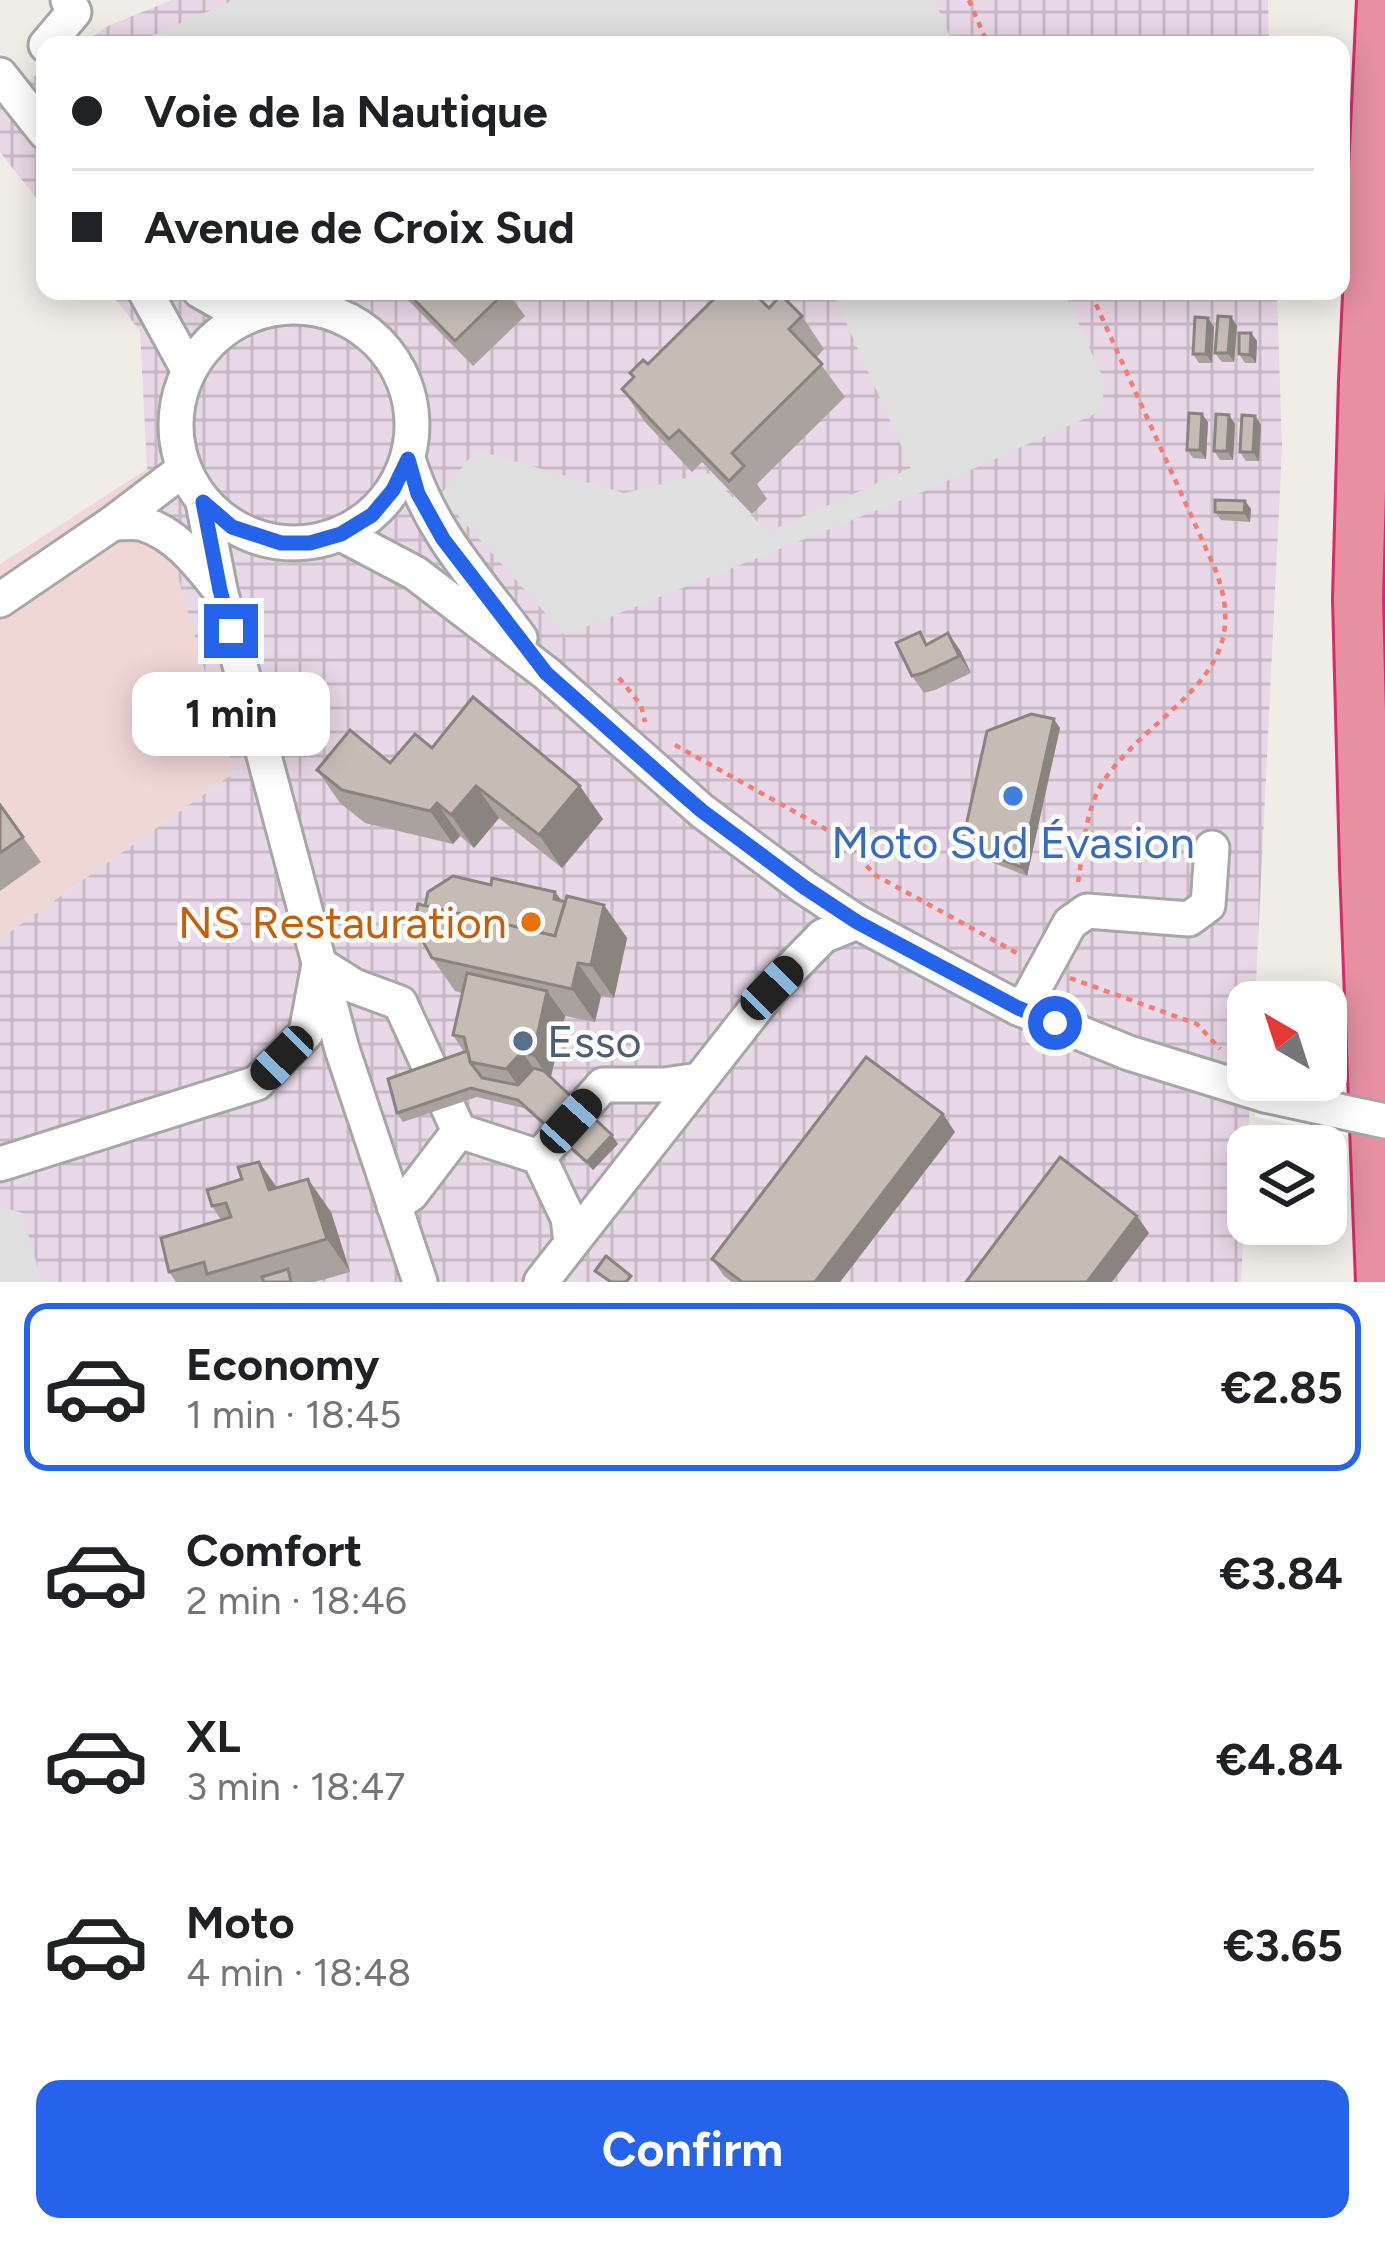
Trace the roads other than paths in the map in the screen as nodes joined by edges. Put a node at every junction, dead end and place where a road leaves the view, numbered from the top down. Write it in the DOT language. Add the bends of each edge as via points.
graph roads {
  1 [pos="68,0"];
  2 [pos="1382,0"];
  3 [pos="53,36"];
  4 [pos="36,51"];
  5 [pos="0,76"];
  6 [pos="36,121"];
  7 [pos="150,300"];
  8 [pos="216,300"];
  9 [pos="246,317"];
  10 [pos="188,371"];
  11 [pos="408,459"];
  12 [pos="184,469"];
  13 [pos="203,502"];
  14 [pos="113,523"];
  15 [pos="341,534"];
  16 [pos="220,590"];
  17 [pos="0,600"];
  18 [pos="546,673"];
  19 [pos="1212,848"];
  20 [pos="804,887"];
  21 [pos="857,922"];
  22 [pos="319,964"];
  23 [pos="772,988"];
  24 [pos="1018,1008"];
  25 [pos="699,1080"];
  26 [pos="1385,1121"];
  27 [pos="459,1131"];
  28 [pos="539,1156"];
  29 [pos="0,1164"];
  30 [pos="394,1206"];
  31 [pos="571,1242"];
  32 [pos="420,1281"];
  33 [pos="541,1282"];
  34 [pos="1381,1282"];
  1 -- 3 [label="street" via="74,12"];
  2 -- 34 [label="highway" via="1358,598"];
  4 -- 5 [label="street"];
  5 -- 6 [label="street"];
  7 -- 10 [label="street"];
  8 -- 9 [label="street"];
  9 -- 10 [label="street" via="221,332"];
  9 -- 11 [label="street" via="287,307 324,310 369,332 399,368 412,411"];
  10 -- 12 [label="street" via="176,422"];
  11 -- 15 [label="street" via="372,515"];
  11 -- 18 [label="street" via="443,539"];
  12 -- 13 [label="street"];
  12 -- 14 [label="street"];
  13 -- 15 [label="street" via="232,527 281,543"];
  13 -- 16 [label="street"];
  14 -- 16 [label="street" via="142,523 170,538"];
  14 -- 17 [label="street"];
  15 -- 18 [label="street" via="415,573"];
  16 -- 22 [label="street"];
  18 -- 20 [label="street" via="702,811"];
  19 -- 24 [label="street" via="1208,904 1189,919 1087,911 1070,923"];
  20 -- 21 [label="street"];
  20 -- 23 [label="street" via="803,918"];
  21 -- 23 [label="street" via="823,936"];
  21 -- 24 [label="street"];
  22 -- 27 [label="street" via="400,1003"];
  22 -- 29 [label="street" via="306,1033 257,1083"];
  22 -- 30 [label="street"];
  23 -- 25 [label="street"];
  24 -- 26 [label="street, bridge" via="1129,1053"];
  25 -- 28 [label="street" via="603,1085"];
  25 -- 31 [label="street"];
  27 -- 28 [label="street"];
  27 -- 30 [label="street"];
  28 -- 31 [label="street"];
  30 -- 32 [label="street"];
  31 -- 33 [label="street"];
}
